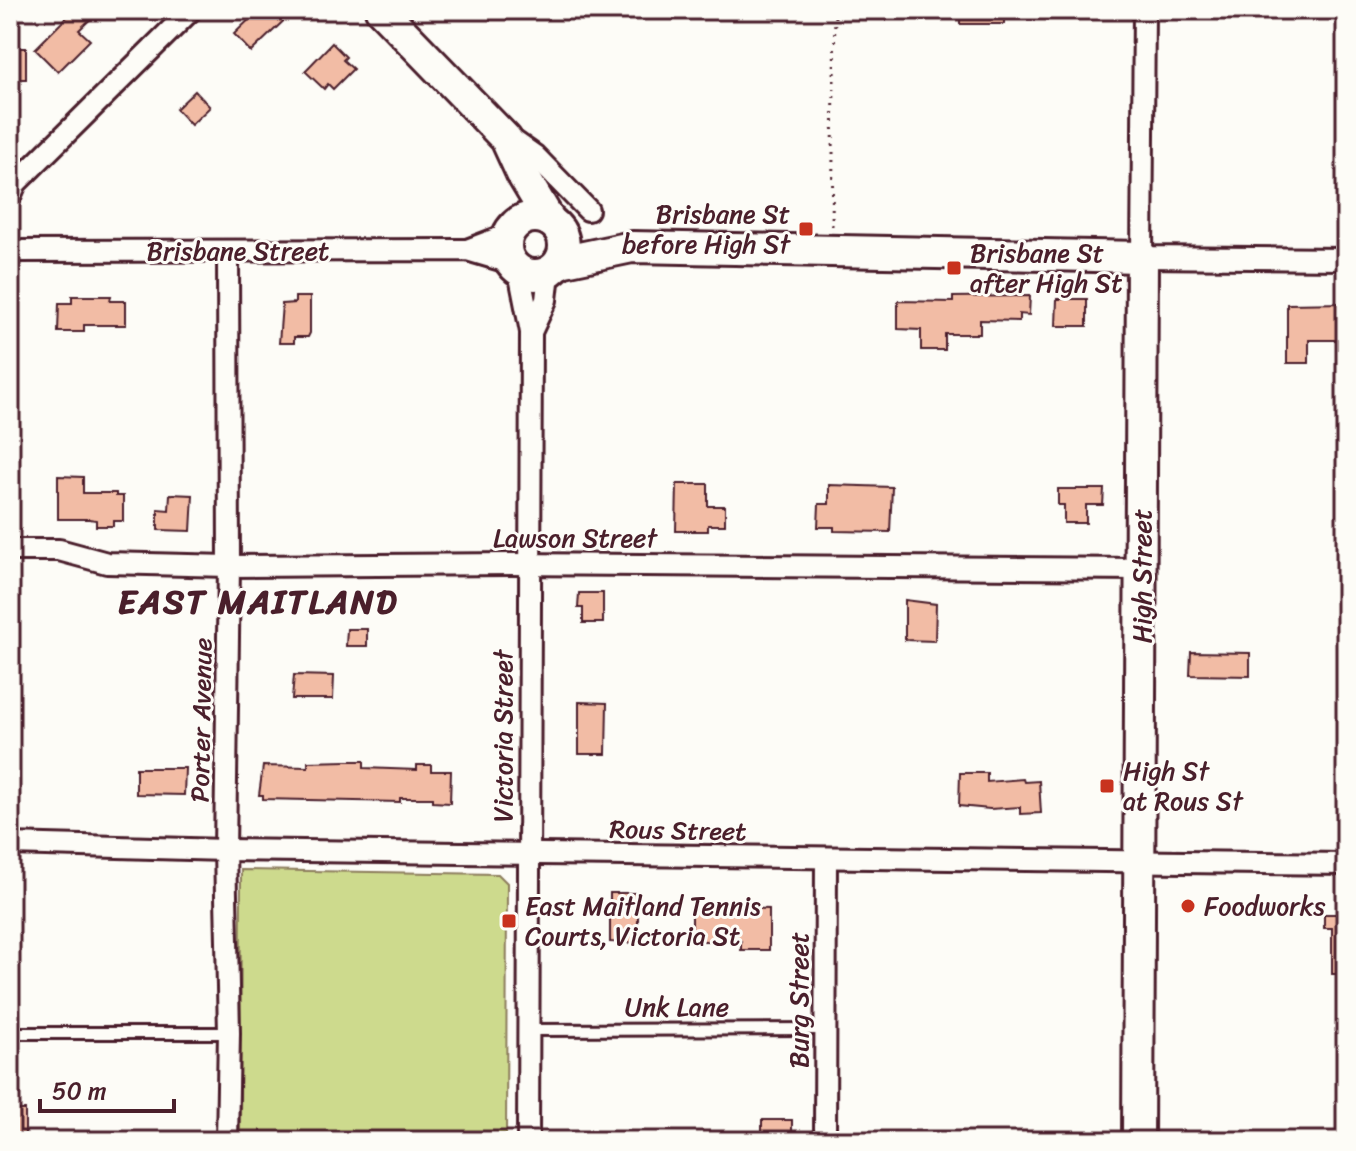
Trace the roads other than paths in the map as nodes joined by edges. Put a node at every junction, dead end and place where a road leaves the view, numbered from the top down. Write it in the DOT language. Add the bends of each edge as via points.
graph roads {
  1 [pos="191,10"];
  2 [pos="381,10"];
  3 [pos="1144,10"];
  4 [pos="495,127"];
  5 [pos="522,174"];
  6 [pos="10,197"];
  7 [pos="588,210"];
  8 [pos="554,225"];
  9 [pos="632,247"];
  10 [pos="514,248"];
  11 [pos="467,250"];
  12 [pos="10,251"];
  13 [pos="228,252"];
  14 [pos="1142,257"];
  15 [pos="1346,259"];
  16 [pos="554,268"];
  17 [pos="531,332"];
  18 [pos="10,550"];
  19 [pos="530,564"];
  20 [pos="229,566"];
  21 [pos="1142,569"];
  22 [pos="10,844"];
  23 [pos="225,850"];
  24 [pos="529,853"];
  25 [pos="826,858"];
  26 [pos="1139,863"];
  27 [pos="1346,864"];
  28 [pos="825,1029"];
  29 [pos="528,1030"];
  30 [pos="10,1033"];
  31 [pos="229,1033"];
  32 [pos="227,1141"];
  33 [pos="528,1141"];
  34 [pos="825,1141"];
  35 [pos="1138,1141"];
  1 -- 6 [label="street" via="16,183"];
  2 -- 4 [label="main road"];
  3 -- 14 [label="street, High Street"];
  4 -- 5 [label="main road" via="513,149"];
  4 -- 7 [label="street" via="535,156"];
  5 -- 8 [label="main road"];
  5 -- 10 [label="main road"];
  8 -- 9 [label="main road"];
  8 -- 10 [label="main road" via="533,217"];
  8 -- 16 [label="main road" via="565,245"];
  9 -- 14 [label="main road"];
  9 -- 16 [label="main road"];
  10 -- 11 [label="street, Brisbane Street"];
  10 -- 11 [label="street, Brisbane Street"];
  10 -- 16 [label="main road" via="533,276"];
  10 -- 17 [label="street, Victoria Street"];
  11 -- 13 [label="street, Brisbane Street"];
  12 -- 13 [label="street, Brisbane Street"];
  13 -- 20 [label="street, Porter Avenue"];
  14 -- 15 [label="street"];
  14 -- 21 [label="main road, High Street"];
  16 -- 17 [label="street, Victoria Street"];
  17 -- 19 [label="street, Victoria Street"];
  18 -- 20 [label="street, Lawson Street" via="59,550 107,563"];
  19 -- 20 [label="street, Lawson Street"];
  19 -- 21 [label="street, Lawson Street"];
  19 -- 24 [label="street, Victoria Street"];
  20 -- 23 [label="street, Porter Avenue"];
  21 -- 26 [label="main road, High Street"];
  22 -- 23 [label="street, Rous Street"];
  23 -- 24 [label="street, Rous Street"];
  23 -- 31 [label="street, Porter Avenue"];
  24 -- 25 [label="street, Rous Street"];
  24 -- 29 [label="street, Victoria Street"];
  25 -- 26 [label="street, Rous Street"];
  25 -- 28 [label="street, Burg Street"];
  26 -- 27 [label="street, Rous Street"];
  26 -- 35 [label="main road, High Street"];
  28 -- 29 [label="lane, Unk Lane"];
  28 -- 34 [label="street, Burg Street"];
  29 -- 33 [label="street, Victoria Street"];
  30 -- 31 [label="lane"];
  31 -- 32 [label="street, Porter Avenue"];
}
